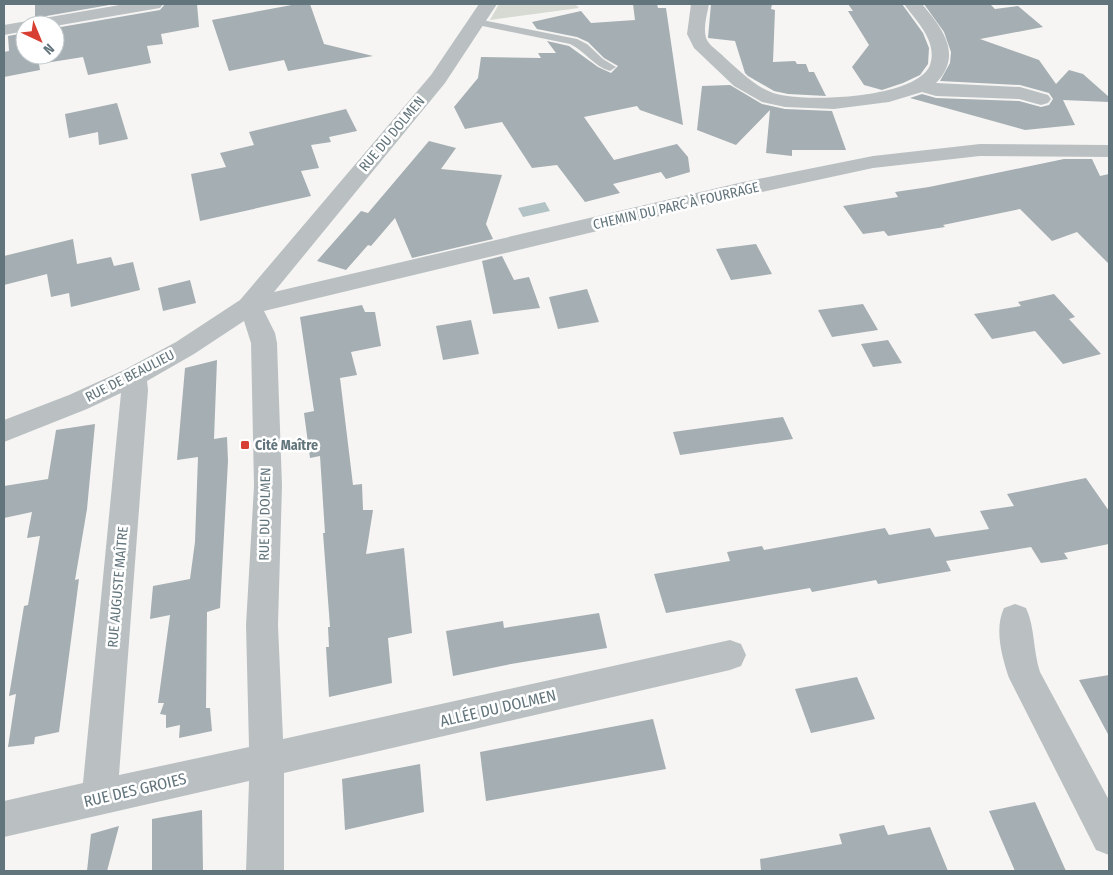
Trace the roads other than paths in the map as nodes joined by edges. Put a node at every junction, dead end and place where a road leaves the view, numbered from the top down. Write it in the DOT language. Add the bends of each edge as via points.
graph roads {
  1 [pos="154,4"];
  2 [pos="488,4"];
  3 [pos="700,4"];
  4 [pos="913,4"];
  5 [pos="65,19"];
  6 [pos="476,22"];
  7 [pos="610,67"];
  8 [pos="921,85"];
  9 [pos="1040,100"];
  10 [pos="1109,151"];
  11 [pos="249,306"];
  12 [pos="133,377"];
  13 [pos="4,431"];
  14 [pos="1015,618"];
  15 [pos="730,655"];
  16 [pos="267,760"];
  17 [pos="100,798"];
  18 [pos="4,820"];
  19 [pos="1109,837"];
  20 [pos="265,871"];
  1 -- 5 [label="street"];
  2 -- 6 [label="street, RUE DU DOLMEN"];
  3 -- 8 [label="street" via="696,32 699,42 740,83 770,98 842,103 883,98"];
  4 -- 8 [label="street" via="936,36 940,49 936,72"];
  6 -- 7 [label="lane" via="573,41 581,44 597,62"];
  6 -- 11 [label="street, RUE DU DOLMEN" via="438,79"];
  8 -- 9 [label="street" via="936,90 1020,93"];
  10 -- 11 [label="street, CHEMIN DU PARC À FOURRAGE" via="980,150 873,162 744,189"];
  11 -- 12 [label="street, RUE DE BEAULIEU"];
  11 -- 16 [label="street, RUE DU DOLMEN" via="264,343 268,486 262,625"];
  12 -- 13 [label="street, RUE DE BEAULIEU"];
  12 -- 17 [label="street, RUE AUGUSTE MAÎTRE" via="135,390"];
  14 -- 19 [label="street" via="1016,646 1026,678"];
  15 -- 16 [label="street, ALLÉE DU DOLMEN"];
  16 -- 17 [label="street, RUE DES GROIES"];
  16 -- 20 [label="street, RUE DU DOLMEN"];
  17 -- 18 [label="street, RUE DES GROIES"];
}
